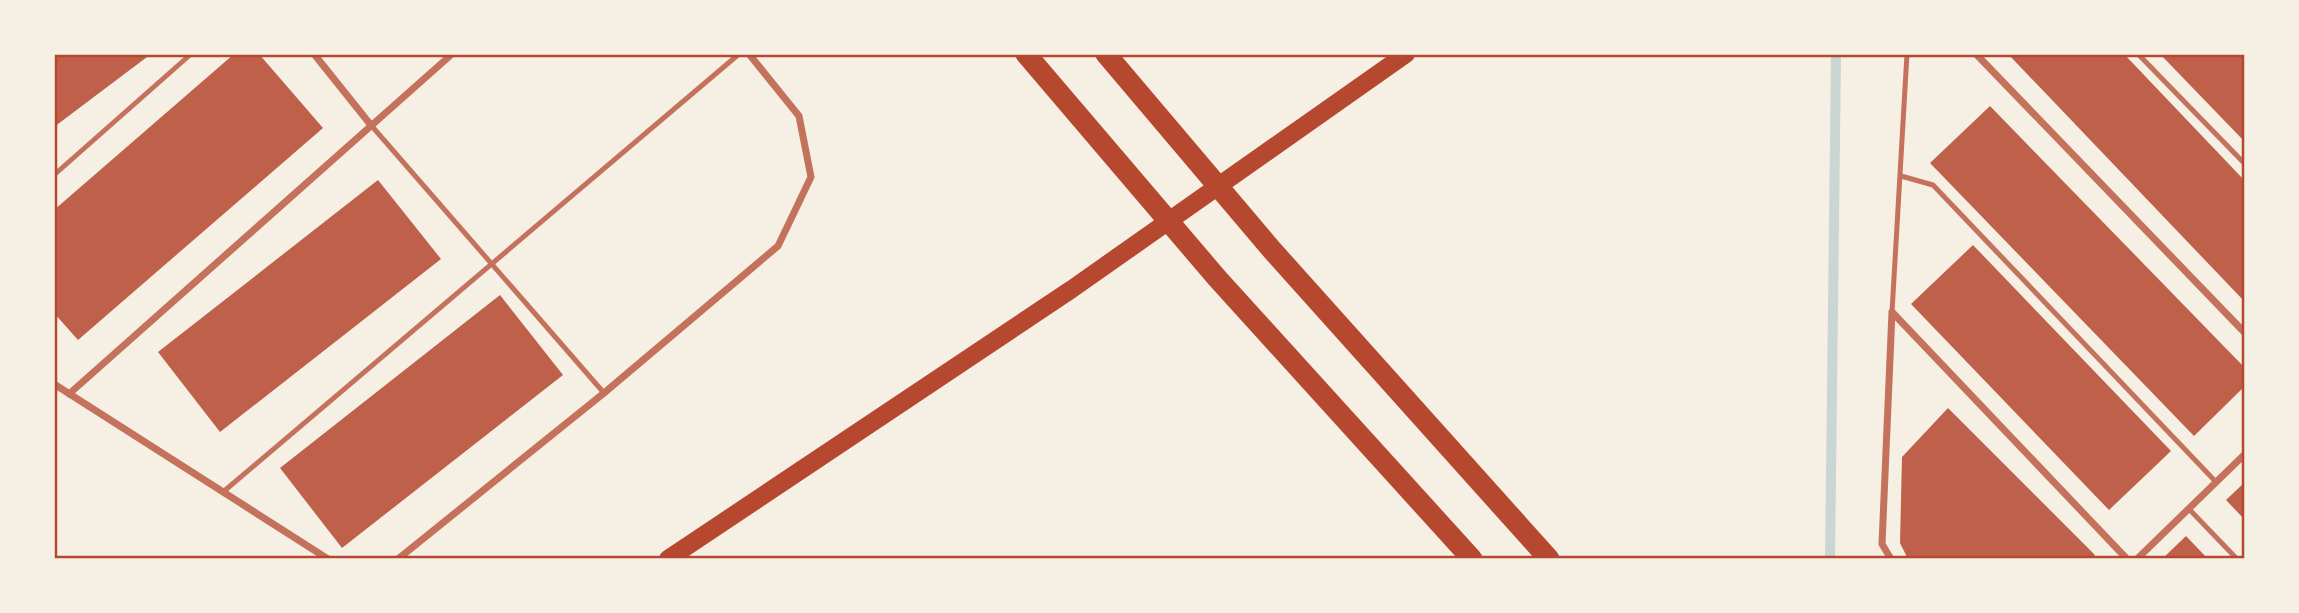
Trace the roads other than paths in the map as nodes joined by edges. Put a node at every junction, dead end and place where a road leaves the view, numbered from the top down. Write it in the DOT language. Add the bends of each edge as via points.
graph roads {
  1 [pos="191,54"];
  2 [pos="314,54"];
  3 [pos="452,54"];
  4 [pos="739,54"];
  5 [pos="749,54"];
  6 [pos="1026,54"];
  7 [pos="1106,54"];
  8 [pos="1406,54"];
  9 [pos="1907,54"];
  10 [pos="1976,54"];
  11 [pos="2138,54"];
  12 [pos="370,124"];
  13 [pos="2245,164"];
  14 [pos="54,175"];
  15 [pos="1901,176"];
  16 [pos="492,264"];
  17 [pos="1892,312"];
  18 [pos="2245,333"];
  19 [pos="54,384"];
  20 [pos="604,393"];
  21 [pos="69,394"];
  22 [pos="2245,454"];
  23 [pos="2216,482"];
  24 [pos="223,492"];
  25 [pos="2189,509"];
  26 [pos="328,559"];
  27 [pos="398,559"];
  28 [pos="668,559"];
  29 [pos="1472,559"];
  30 [pos="1549,559"];
  31 [pos="1891,559"];
  32 [pos="2127,559"];
  33 [pos="2137,559"];
  34 [pos="2237,559"];
  1 -- 14 [label="lane"];
  2 -- 12 [label="street"];
  3 -- 12 [label="street"];
  4 -- 16 [label="lane"];
  5 -- 20 [label="street" via="799,116 811,177 778,246"];
  6 -- 29 [label="highway" via="1217,278"];
  7 -- 30 [label="highway" via="1272,250"];
  8 -- 28 [label="main road" via="1072,289"];
  9 -- 15 [label="lane"];
  10 -- 18 [label="street"];
  11 -- 13 [label="lane"];
  12 -- 16 [label="lane"];
  12 -- 21 [label="street"];
  15 -- 17 [label="lane"];
  15 -- 23 [label="lane" via="1933,185"];
  16 -- 20 [label="lane"];
  16 -- 24 [label="lane"];
  17 -- 31 [label="street" via="1882,544"];
  17 -- 32 [label="street"];
  19 -- 21 [label="street"];
  20 -- 27 [label="street"];
  21 -- 24 [label="street"];
  22 -- 23 [label="street"];
  23 -- 25 [label="street"];
  24 -- 26 [label="street"];
  25 -- 33 [label="street"];
  25 -- 34 [label="lane"];
}
